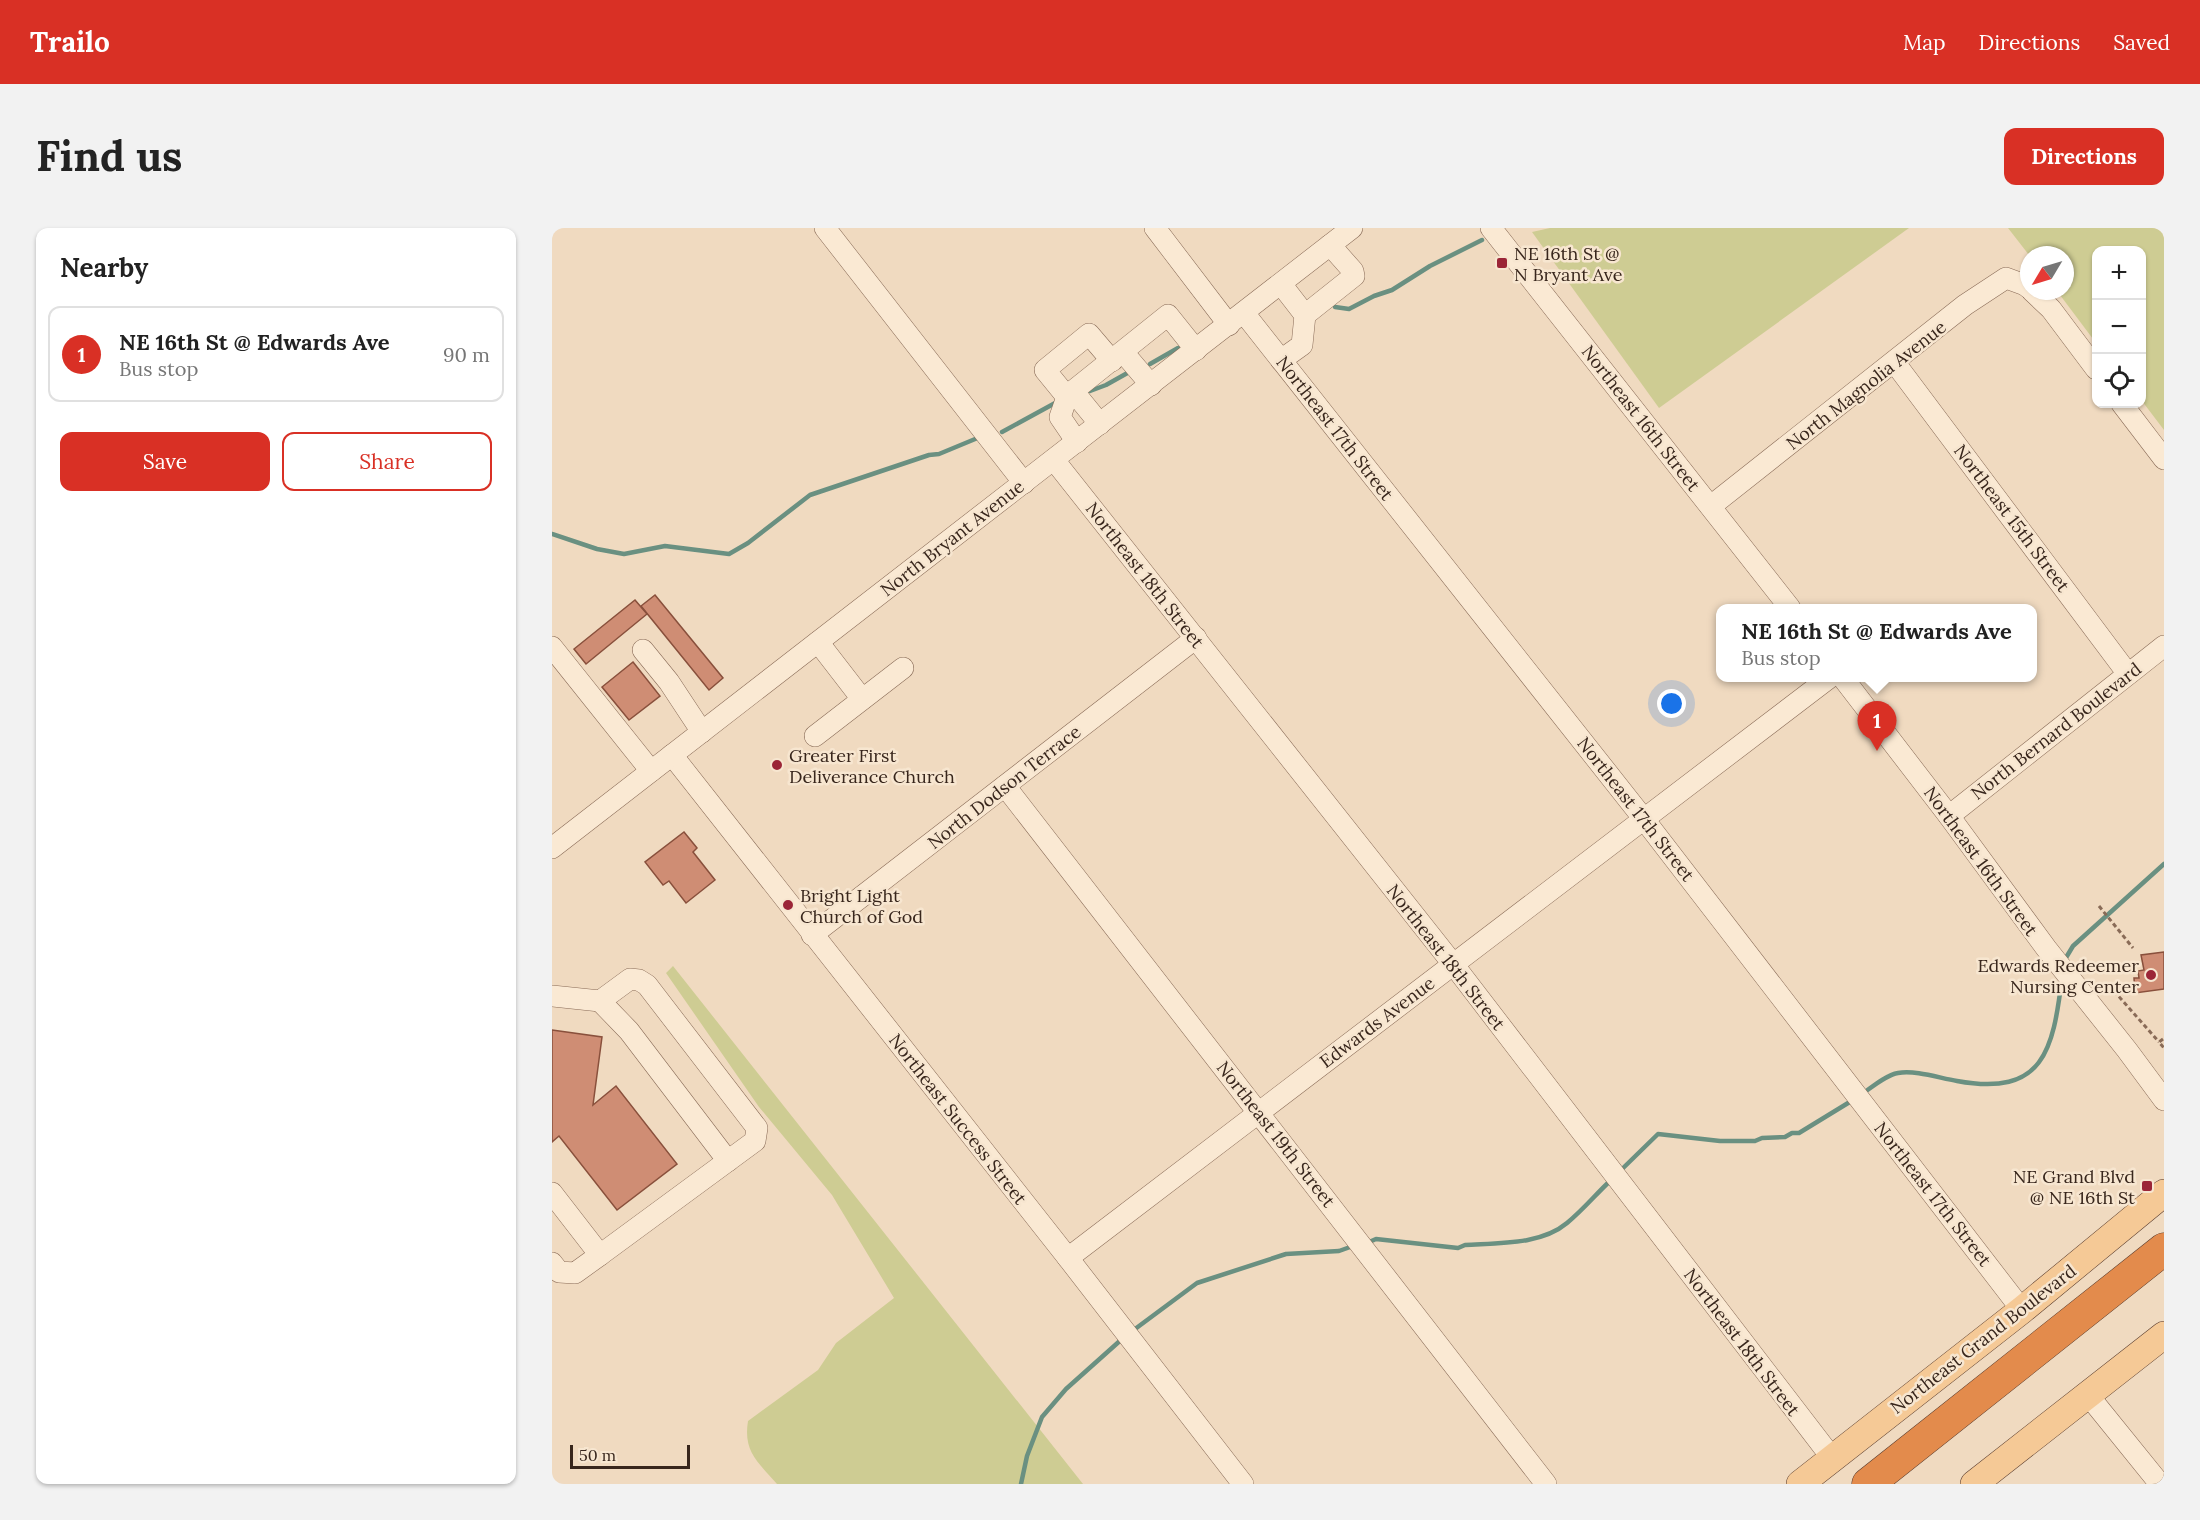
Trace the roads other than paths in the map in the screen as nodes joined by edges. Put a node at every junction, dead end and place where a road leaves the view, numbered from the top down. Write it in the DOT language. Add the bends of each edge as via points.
graph roads {
  1 [pos="825,228"];
  2 [pos="1155,228"];
  3 [pos="1352,228"];
  4 [pos="1491,228"];
  5 [pos="1330,245"];
  6 [pos="1281,284"];
  7 [pos="2020,284"];
  8 [pos="2042,300"];
  9 [pos="1305,315"];
  10 [pos="1237,319"];
  11 [pos="1196,350"];
  12 [pos="1117,356"];
  13 [pos="1281,360"];
  14 [pos="2092,362"];
  15 [pos="1895,363"];
  16 [pos="1150,385"];
  17 [pos="1070,394"];
  18 [pos="2125,408"];
  19 [pos="1100,424"];
  20 [pos="1077,442"];
  21 [pos="2164,459"];
  22 [pos="1054,460"];
  23 [pos="1024,483"];
  24 [pos="1711,506"];
  25 [pos="1786,604"];
  26 [pos="1196,638"];
  27 [pos="818,642"];
  28 [pos="2164,646"];
  29 [pos="552,647"];
  30 [pos="643,650"];
  31 [pos="903,668"];
  32 [pos="2128,674"];
  33 [pos="1824,682"];
  34 [pos="1846,682"];
  35 [pos="862,699"];
  36 [pos="702,732"];
  37 [pos="815,736"];
  38 [pos="672,755"];
  39 [pos="651,771"];
  40 [pos="1005,786"];
  41 [pos="1949,816"];
  42 [pos="1643,818"];
  43 [pos="552,848"];
  44 [pos="812,935"];
  45 [pos="1453,964"];
  46 [pos="552,996"];
  47 [pos="600,1001"];
  48 [pos="2164,1100"];
  49 [pos="1258,1112"];
  50 [pos="728,1161"];
  51 [pos="552,1193"];
  52 [pos="2164,1193"];
  53 [pos="2164,1249"];
  54 [pos="600,1255"];
  55 [pos="1068,1258"];
  56 [pos="552,1263"];
  57 [pos="2164,1275"];
  58 [pos="2022,1310"];
  59 [pos="2164,1335"];
  60 [pos="2088,1395"];
  61 [pos="1832,1458"];
  62 [pos="1243,1484"];
  63 [pos="1546,1484"];
  64 [pos="1800,1484"];
  65 [pos="1868,1484"];
  66 [pos="1903,1484"];
  67 [pos="1974,1484"];
  68 [pos="2160,1484"];
  1 -- 23 [label="street"];
  2 -- 10 [label="street, Northeast 17th Street"];
  3 -- 5 [label="street, North Bryant Avenue"];
  4 -- 24 [label="street, Northeast 16th Street"];
  5 -- 6 [label="street, North Bryant Avenue"];
  5 -- 9 [label="street" via="1354,276"];
  6 -- 9 [label="street"];
  6 -- 10 [label="street, North Bryant Avenue"];
  7 -- 15 [label="street, North Magnolia Avenue" via="2006,278 1965,305"];
  8 -- 14 [label="street"];
  9 -- 13 [label="street" via="1302,345"];
  10 -- 11 [label="street, North Bryant Avenue"];
  10 -- 13 [label="street, Northeast 17th Street"];
  11 -- 12 [label="street" via="1168,315"];
  11 -- 16 [label="street, North Bryant Avenue"];
  12 -- 16 [label="street"];
  12 -- 17 [label="street"];
  12 -- 17 [label="street" via="1089,334 1045,370"];
  13 -- 42 [label="street, Northeast 17th Street"];
  15 -- 24 [label="street, North Magnolia Avenue"];
  15 -- 32 [label="street, Northeast 15th Street"];
  16 -- 19 [label="street, North Bryant Avenue"];
  17 -- 19 [label="street"];
  17 -- 20 [label="street" via="1060,417"];
  18 -- 21 [label="street"];
  19 -- 20 [label="street, North Bryant Avenue"];
  20 -- 22 [label="street, North Bryant Avenue"];
  22 -- 23 [label="street, North Bryant Avenue"];
  22 -- 26 [label="street, Northeast 18th Street"];
  23 -- 27 [label="street, North Bryant Avenue"];
  24 -- 25 [label="street, Northeast 16th Street"];
  26 -- 40 [label="street, North Dodson Terrace"];
  26 -- 45 [label="street, Northeast 18th Street"];
  27 -- 35 [label="street"];
  27 -- 36 [label="street, North Bryant Avenue"];
  28 -- 32 [label="street, North Bernard Boulevard"];
  29 -- 39 [label="street"];
  30 -- 36 [label="street"];
  31 -- 35 [label="street"];
  32 -- 41 [label="street, North Bernard Boulevard"];
  33 -- 42 [label="street, Edwards Avenue"];
  34 -- 41 [label="street, Northeast 16th Street"];
  35 -- 37 [label="street"];
  36 -- 38 [label="street, North Bryant Avenue"];
  38 -- 39 [label="street, North Bryant Avenue"];
  38 -- 44 [label="street, Northeast Success Street"];
  39 -- 43 [label="street, North Bryant Avenue"];
  40 -- 44 [label="street, North Dodson Terrace"];
  40 -- 49 [label="street, Northeast 19th Street"];
  41 -- 48 [label="street, Northeast 16th Street"];
  42 -- 45 [label="street, Edwards Avenue"];
  42 -- 58 [label="street, Northeast 17th Street"];
  44 -- 55 [label="street, Northeast Success Street"];
  45 -- 49 [label="street, Edwards Avenue"];
  45 -- 61 [label="street, Northeast 18th Street"];
  46 -- 47 [label="street"];
  47 -- 50 [label="street" via="629,1031"];
  47 -- 50 [label="street" via="630,979 647,985 757,1128 754,1141"];
  49 -- 55 [label="street, Edwards Avenue"];
  49 -- 63 [label="street, Northeast 19th Street"];
  50 -- 54 [label="street"];
  51 -- 54 [label="street"];
  52 -- 58 [label="main road, Northeast Grand Boulevard"];
  53 -- 65 [label="highway"];
  54 -- 56 [label="street" via="574,1274 559,1272"];
  55 -- 62 [label="street, Northeast Success Street"];
  57 -- 66 [label="highway"];
  58 -- 61 [label="main road, Northeast Grand Boulevard"];
  59 -- 60 [label="main road"];
  60 -- 67 [label="main road"];
  60 -- 68 [label="street"];
  61 -- 64 [label="main road, Northeast Grand Boulevard"];
}
